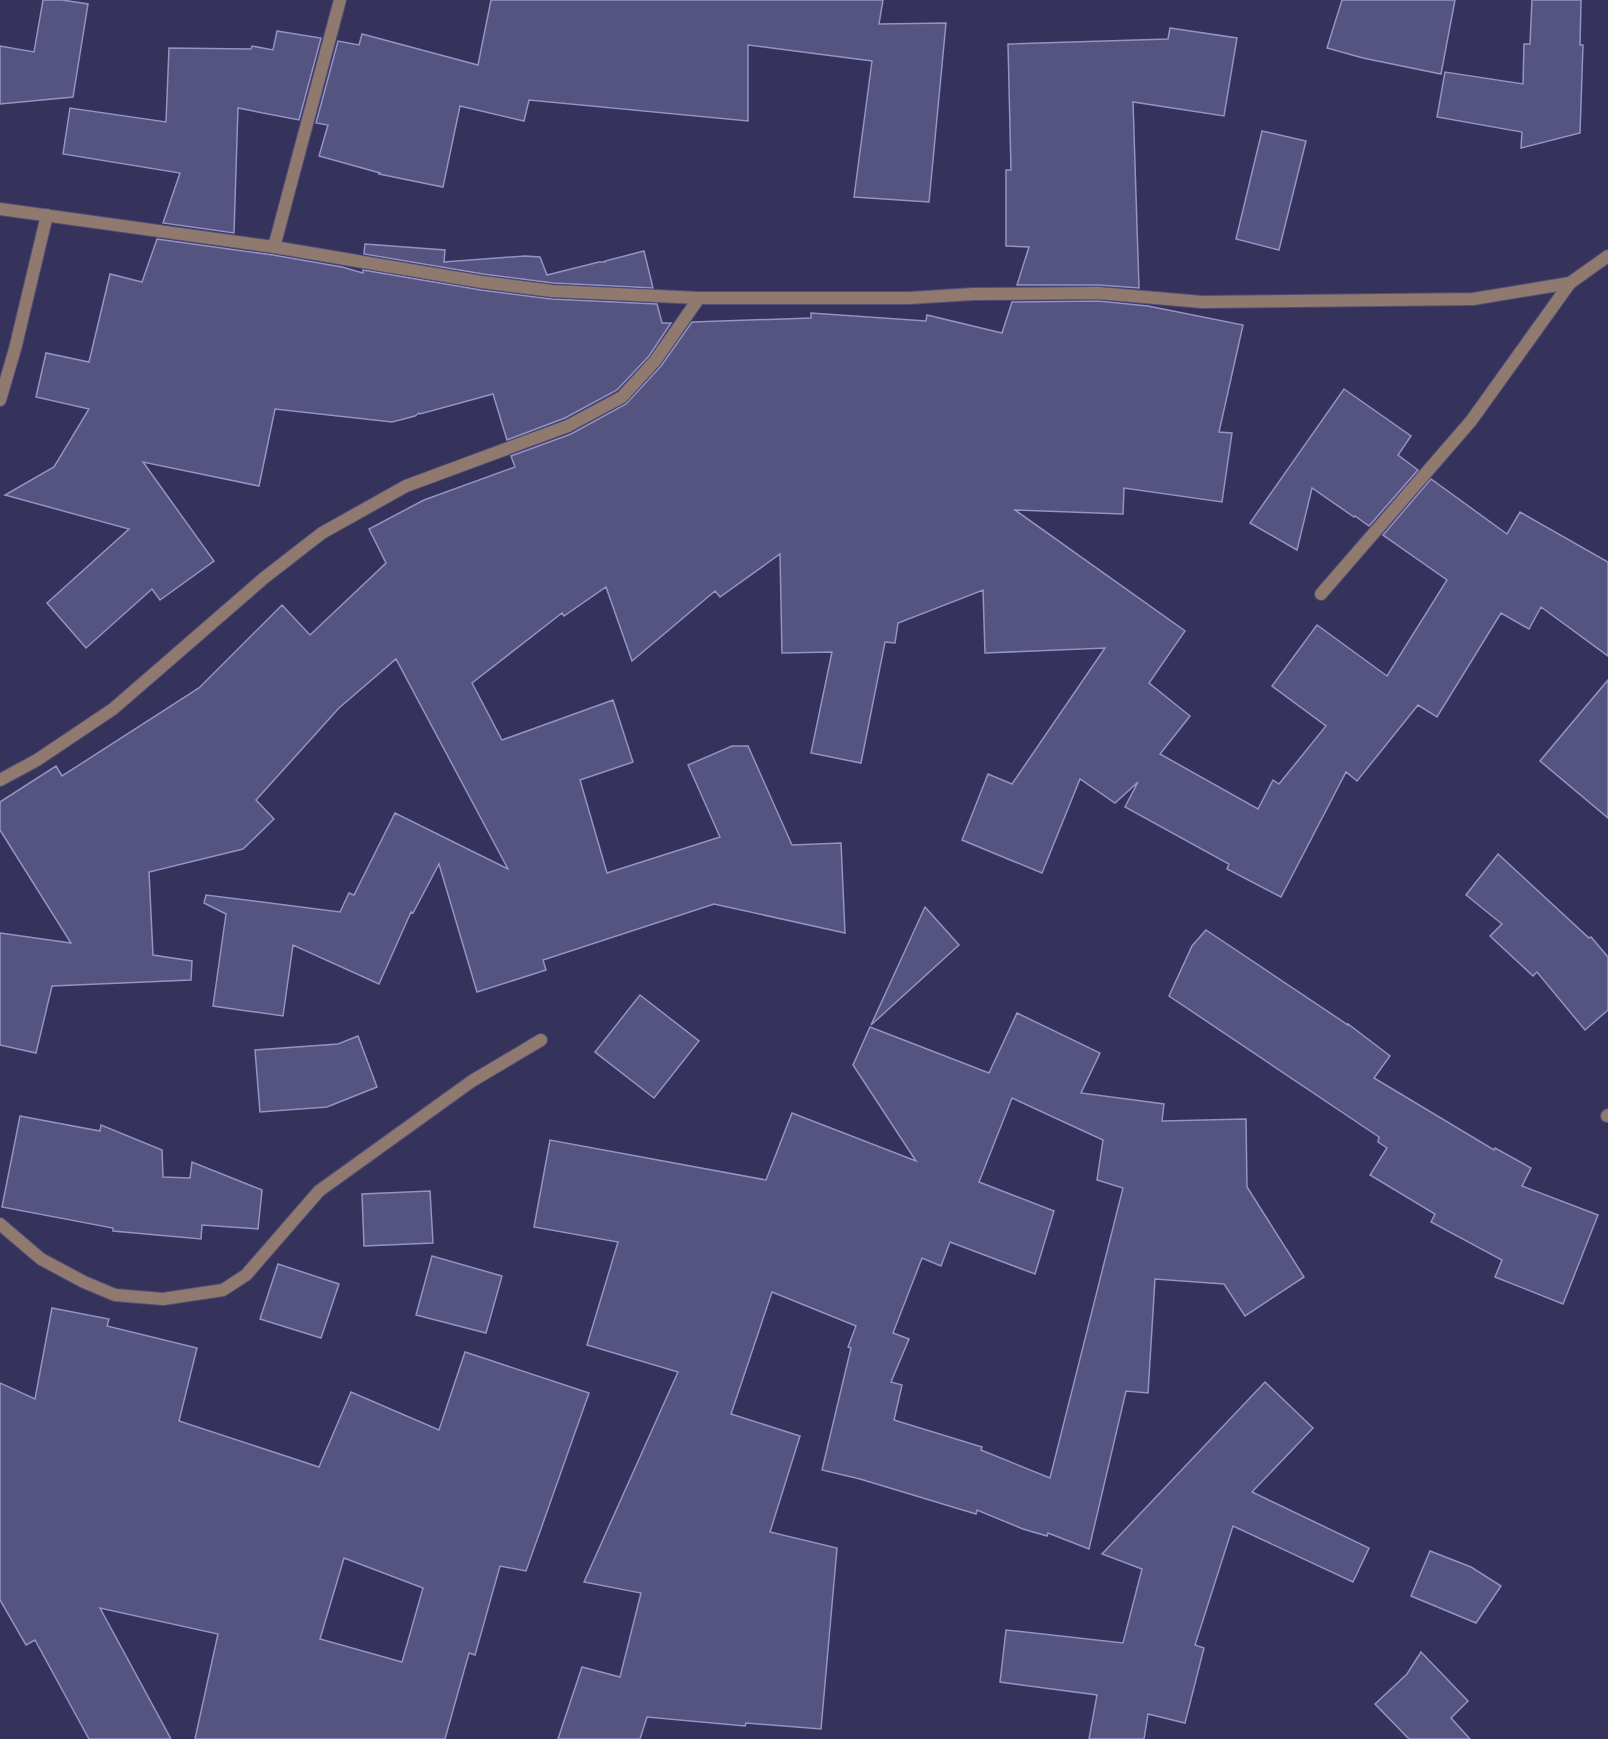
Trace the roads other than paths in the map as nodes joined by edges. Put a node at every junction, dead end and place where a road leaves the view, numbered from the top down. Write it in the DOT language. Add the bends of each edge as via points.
graph roads {
  1 [pos="340,0"];
  2 [pos="0,208"];
  3 [pos="47,215"];
  4 [pos="274,247"];
  5 [pos="1608,256"];
  6 [pos="1570,284"];
  7 [pos="699,298"];
  8 [pos="0,400"];
  9 [pos="1321,594"];
  10 [pos="0,780"];
  11 [pos="541,1040"];
  12 [pos="0,1224"];
  1 -- 4 [label="street"];
  2 -- 3 [label="street"];
  3 -- 4 [label="street"];
  3 -- 8 [label="street"];
  4 -- 7 [label="street" via="552,291"];
  5 -- 6 [label="street"];
  6 -- 7 [label="street" via="1461,300 1202,302 1098,293"];
  6 -- 9 [label="street" via="1471,421"];
  7 -- 10 [label="street" via="655,361 622,397 568,426 406,486 322,532 112,709"];
  11 -- 12 [label="street" via="472,1081 318,1191 246,1275 223,1290 163,1299 115,1295 41,1259"];
}
